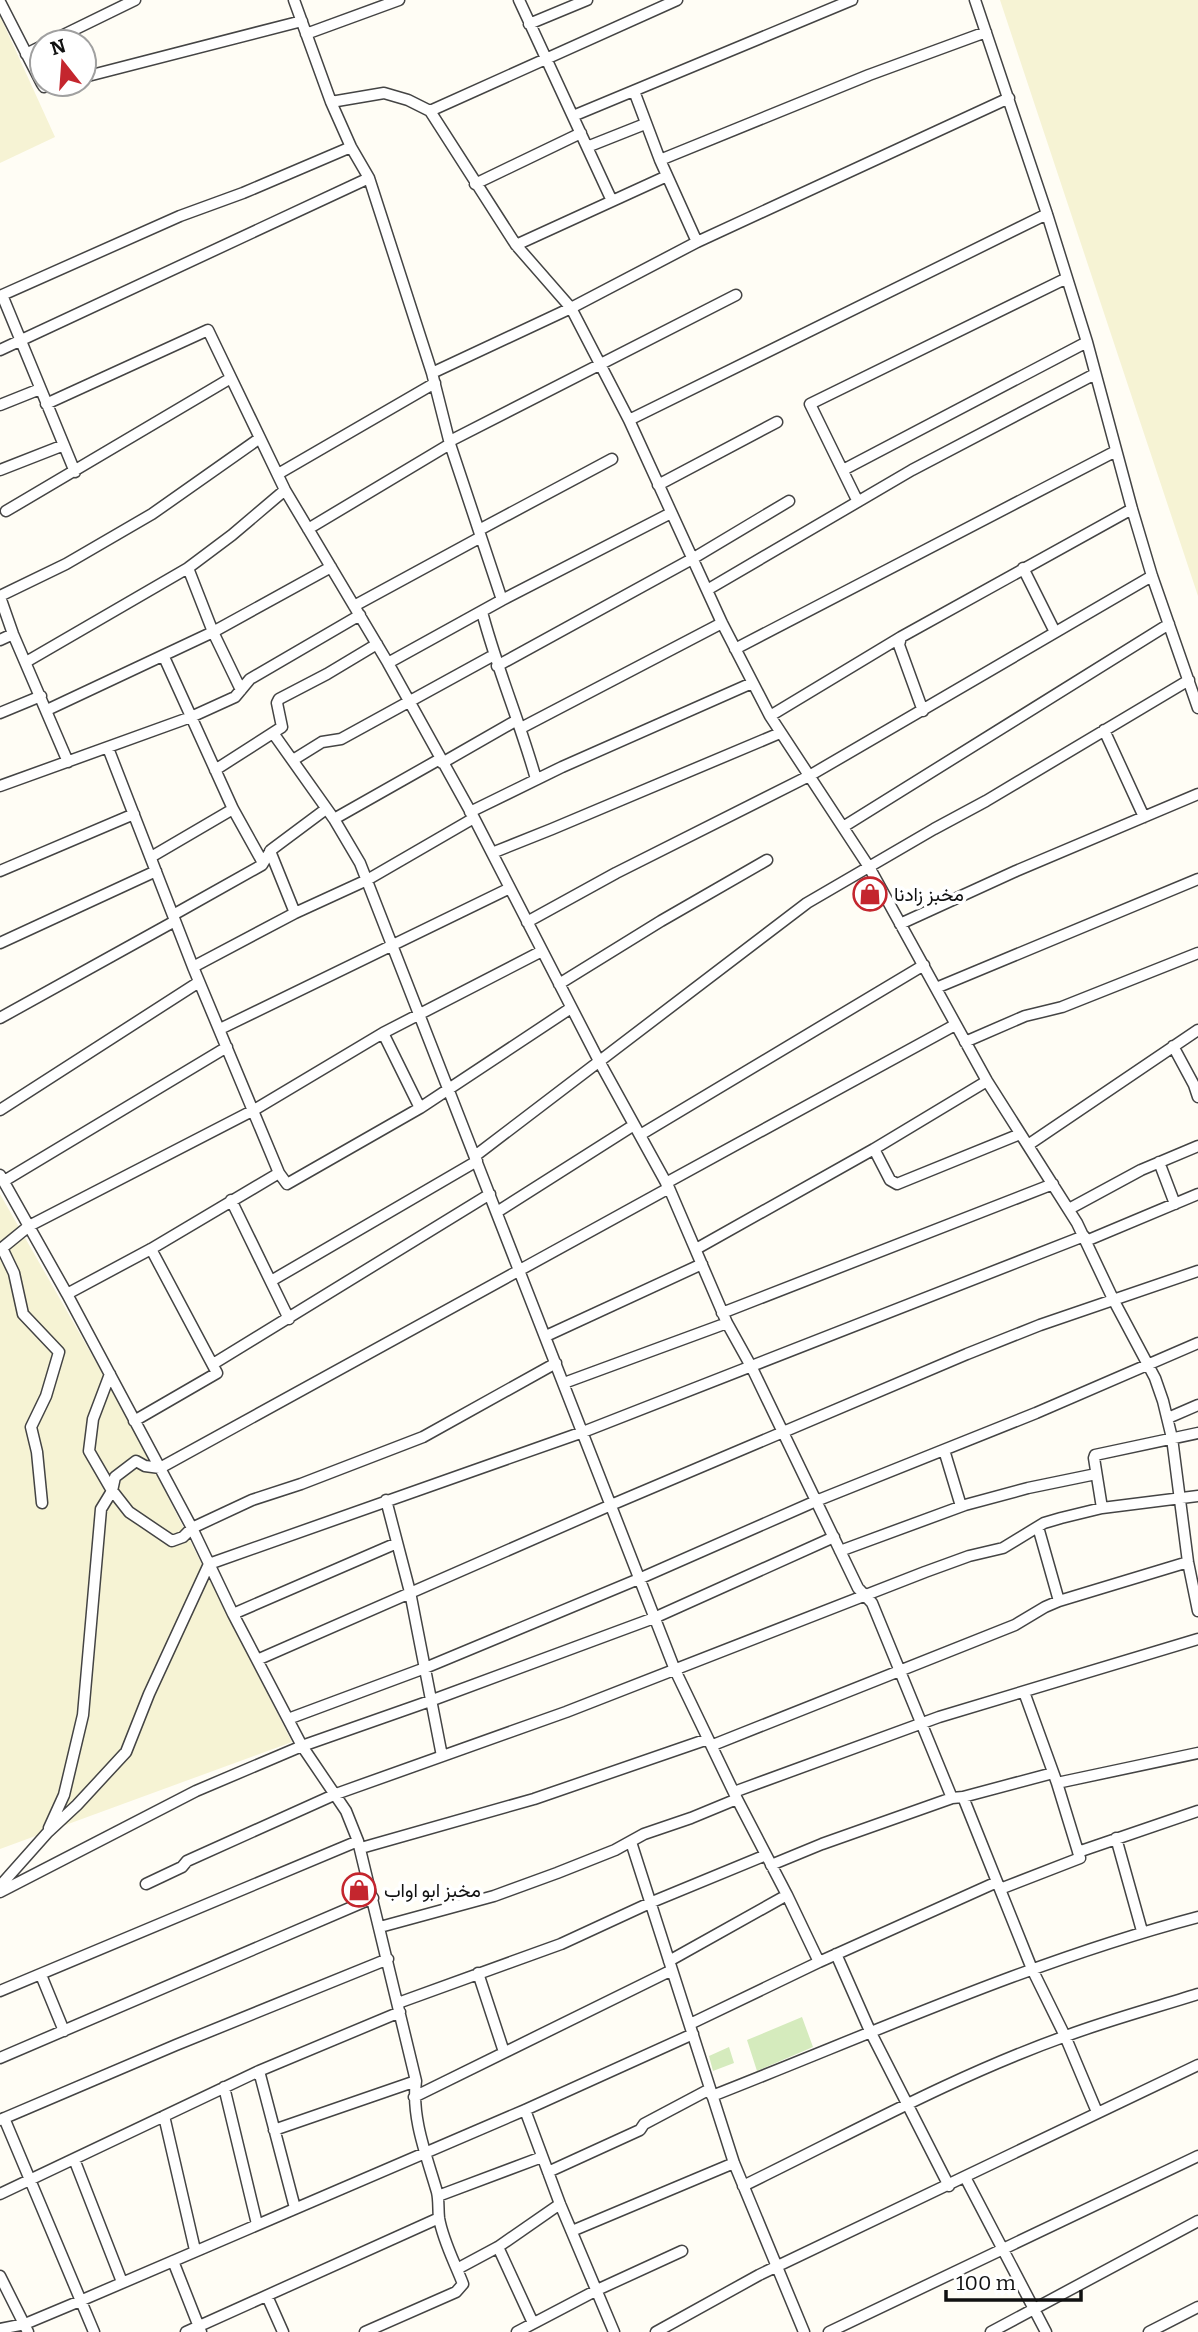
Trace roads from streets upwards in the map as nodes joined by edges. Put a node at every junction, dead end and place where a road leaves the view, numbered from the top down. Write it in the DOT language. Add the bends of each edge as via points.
graph roads {
  1 [pos="135,0"];
  2 [pos="294,0"];
  3 [pos="399,0"];
  4 [pos="519,0"];
  5 [pos="587,0"];
  6 [pos="677,0"];
  7 [pos="852,0"];
  8 [pos="975,0"];
  9 [pos="0,2"];
  10 [pos="114,4"];
  11 [pos="302,22"];
  12 [pos="529,24"];
  13 [pos="74,28"];
  14 [pos="986,32"];
  15 [pos="306,34"];
  16 [pos="26,54"];
  17 [pos="28,58"];
  18 [pos="545,61"];
  19 [pos="98,73"];
  20 [pos="634,91"];
  21 [pos="1009,98"];
  22 [pos="331,102"];
  23 [pos="430,111"];
  24 [pos="573,116"];
  25 [pos="645,124"];
  26 [pos="581,133"];
  27 [pos="587,146"];
  28 [pos="351,147"];
  29 [pos="660,160"];
  30 [pos="667,177"];
  31 [pos="369,178"];
  32 [pos="475,184"];
  33 [pos="612,201"];
  34 [pos="1047,214"];
  35 [pos="697,242"];
  36 [pos="516,245"];
  37 [pos="1067,278"];
  38 [pos="1,295"];
  39 [pos="736,295"];
  40 [pos="571,308"];
  41 [pos="20,341"];
  42 [pos="1087,342"];
  43 [pos="0,350"];
  44 [pos="598,363"];
  45 [pos="1095,374"];
  46 [pos="433,378"];
  47 [pos="231,379"];
  48 [pos="40,389"];
  49 [pos="46,404"];
  50 [pos="0,405"];
  51 [pos="629,421"];
  52 [pos="778,422"];
  53 [pos="260,438"];
  54 [pos="450,443"];
  55 [pos="64,445"];
  56 [pos="1116,451"];
  57 [pos="612,459"];
  58 [pos="0,470"];
  59 [pos="842,470"];
  60 [pos="75,472"];
  61 [pos="278,474"];
  62 [pos="659,485"];
  63 [pos="285,490"];
  64 [pos="857,500"];
  65 [pos="789,501"];
  66 [pos="1132,509"];
  67 [pos="6,511"];
  68 [pos="671,513"];
  69 [pos="308,529"];
  70 [pos="480,534"];
  71 [pos="692,559"];
  72 [pos="331,567"];
  73 [pos="188,568"];
  74 [pos="1023,568"];
  75 [pos="1152,576"];
  76 [pos="706,590"];
  77 [pos="0,597"];
  78 [pos="502,600"];
  79 [pos="357,610"];
  80 [pos="482,612"];
  81 [pos="722,623"];
  82 [pos="1169,624"];
  83 [pos="213,632"];
  84 [pos="1055,632"];
  85 [pos="13,634"];
  86 [pos="901,637"];
  87 [pos="0,640"];
  88 [pos="377,644"];
  89 [pos="735,649"];
  90 [pos="494,655"];
  91 [pos="164,657"];
  92 [pos="26,662"];
  93 [pos="388,663"];
  94 [pos="497,666"];
  95 [pos="1189,680"];
  96 [pos="752,683"];
  97 [pos="241,690"];
  98 [pos="41,696"];
  99 [pos="410,702"];
  100 [pos="1198,708"];
  101 [pos="47,710"];
  102 [pos="923,710"];
  103 [pos="0,713"];
  104 [pos="770,716"];
  105 [pos="191,717"];
  106 [pos="519,724"];
  107 [pos="1104,730"];
  108 [pos="273,733"];
  109 [pos="780,733"];
  110 [pos="108,748"];
  111 [pos="293,760"];
  112 [pos="441,761"];
  113 [pos="68,762"];
  114 [pos="215,770"];
  115 [pos="809,776"];
  116 [pos="536,779"];
  117 [pos="0,786"];
  118 [pos="1198,794"];
  119 [pos="233,809"];
  120 [pos="326,809"];
  121 [pos="134,814"];
  122 [pos="472,815"];
  123 [pos="1144,817"];
  124 [pos="334,819"];
  125 [pos="843,827"];
  126 [pos="270,851"];
  127 [pos="492,853"];
  128 [pos="151,856"];
  129 [pos="767,860"];
  130 [pos="263,863"];
  131 [pos="869,867"];
  132 [pos="0,871"];
  133 [pos="156,871"];
  134 [pos="1198,879"];
  135 [pos="367,880"];
  136 [pos="510,888"];
  137 [pos="295,913"];
  138 [pos="174,918"];
  139 [pos="527,922"];
  140 [pos="900,923"];
  141 [pos="0,943"];
  142 [pos="391,945"];
  143 [pos="542,951"];
  144 [pos="1198,953"];
  145 [pos="924,965"];
  146 [pos="193,967"];
  147 [pos="199,982"];
  148 [pos="559,984"];
  149 [pos="936,988"];
  150 [pos="572,1008"];
  151 [pos="418,1014"];
  152 [pos="0,1018"];
  153 [pos="955,1025"];
  154 [pos="220,1029"];
  155 [pos="1198,1030"];
  156 [pos="383,1033"];
  157 [pos="965,1042"];
  158 [pos="1174,1046"];
  159 [pos="227,1047"];
  160 [pos="599,1061"];
  161 [pos="987,1081"];
  162 [pos="1196,1083"];
  163 [pos="448,1088"];
  164 [pos="1198,1097"];
  165 [pos="420,1108"];
  166 [pos="0,1110"];
  167 [pos="254,1110"];
  168 [pos="634,1125"];
  169 [pos="1020,1134"];
  170 [pos="640,1135"];
  171 [pos="1028,1145"];
  172 [pos="1198,1146"];
  173 [pos="874,1149"];
  174 [pos="476,1159"];
  175 [pos="1159,1162"];
  176 [pos="279,1173"];
  177 [pos="2,1178"];
  178 [pos="1053,1184"];
  179 [pos="668,1186"];
  180 [pos="490,1194"];
  181 [pos="1198,1194"];
  182 [pos="232,1200"];
  183 [pos="1174,1204"];
  184 [pos="1069,1209"];
  185 [pos="497,1212"];
  186 [pos="29,1226"];
  187 [pos="1085,1239"];
  188 [pos="696,1248"];
  189 [pos="151,1249"];
  190 [pos="702,1264"];
  191 [pos="520,1271"];
  192 [pos="1198,1271"];
  193 [pos="271,1281"];
  194 [pos="67,1294"];
  195 [pos="1114,1301"];
  196 [pos="724,1318"];
  197 [pos="289,1319"];
  198 [pos="546,1336"];
  199 [pos="1198,1343"];
  200 [pos="556,1363"];
  201 [pos="213,1364"];
  202 [pos="1147,1365"];
  203 [pos="752,1368"];
  204 [pos="110,1374"];
  205 [pos="564,1383"];
  206 [pos="1198,1405"];
  207 [pos="1168,1418"];
  208 [pos="134,1420"];
  209 [pos="583,1432"];
  210 [pos="783,1432"];
  211 [pos="1198,1433"];
  212 [pos="1172,1438"];
  213 [pos="944,1450"];
  214 [pos="160,1468"];
  215 [pos="1096,1474"];
  216 [pos="112,1491"];
  217 [pos="1198,1496"];
  218 [pos="1179,1498"];
  219 [pos="386,1500"];
  220 [pos="816,1501"];
  221 [pos="42,1503"];
  222 [pos="611,1505"];
  223 [pos="961,1506"];
  224 [pos="1102,1508"];
  225 [pos="1038,1527"];
  226 [pos="192,1528"];
  227 [pos="834,1537"];
  228 [pos="397,1543"];
  229 [pos="840,1550"];
  230 [pos="1188,1562"];
  231 [pos="209,1564"];
  232 [pos="641,1578"];
  233 [pos="1196,1587"];
  234 [pos="410,1592"];
  235 [pos="866,1595"];
  236 [pos="1059,1601"];
  237 [pos="1198,1611"];
  238 [pos="233,1614"];
  239 [pos="654,1618"];
  240 [pos="1198,1639"];
  241 [pos="257,1660"];
  242 [pos="425,1668"];
  243 [pos="675,1670"];
  244 [pos="901,1670"];
  245 [pos="1024,1692"];
  246 [pos="430,1701"];
  247 [pos="288,1719"];
  248 [pos="922,1723"];
  249 [pos="710,1742"];
  250 [pos="302,1746"];
  251 [pos="1198,1753"];
  252 [pos="442,1756"];
  253 [pos="1055,1778"];
  254 [pos="336,1794"];
  255 [pos="735,1795"];
  256 [pos="958,1798"];
  257 [pos="1198,1811"];
  258 [pos="48,1832"];
  259 [pos="1116,1838"];
  260 [pos="631,1842"];
  261 [pos="359,1845"];
  262 [pos="1078,1852"];
  263 [pos="768,1860"];
  264 [pos="146,1884"];
  265 [pos="0,1886"];
  266 [pos="998,1886"];
  267 [pos="0,1892"];
  268 [pos="788,1895"];
  269 [pos="373,1898"];
  270 [pos="652,1902"];
  271 [pos="1198,1917"];
  272 [pos="380,1927"];
  273 [pos="1142,1931"];
  274 [pos="836,1954"];
  275 [pos="388,1959"];
  276 [pos="819,1962"];
  277 [pos="670,1965"];
  278 [pos="1032,1969"];
  279 [pos="478,1973"];
  280 [pos="41,1975"];
  281 [pos="0,1991"];
  282 [pos="1198,1994"];
  283 [pos="399,2008"];
  284 [pos="691,2029"];
  285 [pos="64,2031"];
  286 [pos="870,2031"];
  287 [pos="1065,2036"];
  288 [pos="504,2052"];
  289 [pos="0,2058"];
  290 [pos="1198,2065"];
  291 [pos="259,2071"];
  292 [pos="416,2081"];
  293 [pos="224,2087"];
  294 [pos="711,2093"];
  295 [pos="414,2097"];
  296 [pos="906,2105"];
  297 [pos="525,2110"];
  298 [pos="1097,2112"];
  299 [pos="164,2116"];
  300 [pos="2,2119"];
  301 [pos="274,2130"];
  302 [pos="425,2153"];
  303 [pos="1198,2156"];
  304 [pos="542,2157"];
  305 [pos="74,2159"];
  306 [pos="734,2163"];
  307 [pos="548,2172"];
  308 [pos="965,2177"];
  309 [pos="30,2180"];
  310 [pos="743,2186"];
  311 [pos="948,2186"];
  312 [pos="0,2194"];
  313 [pos="438,2196"];
  314 [pos="560,2204"];
  315 [pos="295,2208"];
  316 [pos="439,2218"];
  317 [pos="1198,2221"];
  318 [pos="257,2224"];
  319 [pos="572,2231"];
  320 [pos="498,2247"];
  321 [pos="1002,2248"];
  322 [pos="195,2250"];
  323 [pos="682,2251"];
  324 [pos="173,2261"];
  325 [pos="778,2267"];
  326 [pos="457,2269"];
  327 [pos="0,2276"];
  328 [pos="122,2282"];
  329 [pos="597,2290"];
  330 [pos="267,2296"];
  331 [pos="80,2301"];
  332 [pos="1198,2307"];
  333 [pos="1034,2310"];
  334 [pos="533,2323"];
  335 [pos="27,2328"];
  336 [pos="0,2329"];
  337 [pos="200,2329"];
  338 [pos="94,2332"];
  339 [pos="186,2332"];
  340 [pos="283,2332"];
  341 [pos="365,2332"];
  342 [pos="517,2332"];
  343 [pos="614,2332"];
  344 [pos="656,2332"];
  345 [pos="803,2332"];
  346 [pos="829,2332"];
  347 [pos="991,2332"];
  348 [pos="1046,2332"];
  349 [pos="1149,2332"];
  1 -- 10 [label="street"];
  2 -- 11 [label="street"];
  3 -- 15 [label="street"];
  4 -- 12 [label="street"];
  5 -- 12 [label="street"];
  6 -- 18 [label="street"];
  7 -- 20 [label="street"];
  8 -- 14 [label="street"];
  9 -- 16 [label="street"];
  10 -- 13 [label="street"];
  11 -- 15 [label="street"];
  11 -- 19 [label="street"];
  12 -- 18 [label="street"];
  14 -- 21 [label="street"];
  14 -- 29 [label="street"];
  15 -- 22 [label="street"];
  16 -- 17 [label="street"];
  18 -- 23 [label="street"];
  18 -- 24 [label="street"];
  20 -- 24 [label="street"];
  20 -- 25 [label="street"];
  21 -- 34 [label="street"];
  21 -- 35 [label="street"];
  22 -- 23 [label="street" via="384,93"];
  22 -- 28 [label="street"];
  23 -- 32 [label="street"];
  24 -- 26 [label="street"];
  25 -- 27 [label="street"];
  25 -- 29 [label="street"];
  26 -- 27 [label="street"];
  26 -- 32 [label="street"];
  27 -- 33 [label="street"];
  28 -- 31 [label="street"];
  28 -- 38 [label="street"];
  29 -- 30 [label="street"];
  30 -- 33 [label="street"];
  30 -- 35 [label="street"];
  31 -- 41 [label="street"];
  31 -- 46 [label="street"];
  32 -- 36 [label="street"];
  33 -- 36 [label="street"];
  34 -- 37 [label="street"];
  34 -- 51 [label="street"];
  35 -- 40 [label="street"];
  36 -- 40 [label="street"];
  37 -- 42 [label="street"];
  37 -- 59 [label="street" via="810,404"];
  38 -- 41 [label="street"];
  39 -- 44 [label="street"];
  40 -- 44 [label="street"];
  40 -- 46 [label="street"];
  41 -- 43 [label="street"];
  41 -- 48 [label="street"];
  42 -- 45 [label="street"];
  42 -- 59 [label="street"];
  44 -- 51 [label="street"];
  44 -- 54 [label="street"];
  45 -- 56 [label="street"];
  45 -- 64 [label="street"];
  46 -- 54 [label="street"];
  46 -- 61 [label="street"];
  47 -- 49 [label="street" via="208,330"];
  47 -- 53 [label="street"];
  47 -- 60 [label="street"];
  48 -- 49 [label="street"];
  48 -- 50 [label="street"];
  49 -- 55 [label="street"];
  51 -- 62 [label="street"];
  52 -- 62 [label="street"];
  53 -- 61 [label="street"];
  53 -- 77 [label="street" via="152,514"];
  54 -- 69 [label="street"];
  54 -- 70 [label="street"];
  55 -- 58 [label="street"];
  55 -- 60 [label="street"];
  56 -- 66 [label="street"];
  56 -- 89 [label="street"];
  57 -- 70 [label="street"];
  59 -- 64 [label="street"];
  60 -- 67 [label="street"];
  61 -- 63 [label="street"];
  62 -- 68 [label="street"];
  63 -- 69 [label="street"];
  63 -- 73 [label="street"];
  64 -- 76 [label="street"];
  65 -- 71 [label="street"];
  66 -- 74 [label="street"];
  66 -- 75 [label="street"];
  68 -- 71 [label="street"];
  68 -- 78 [label="street"];
  69 -- 72 [label="street"];
  70 -- 78 [label="street"];
  70 -- 79 [label="street"];
  71 -- 76 [label="street"];
  71 -- 94 [label="street"];
  72 -- 79 [label="street"];
  72 -- 83 [label="street"];
  73 -- 83 [label="street"];
  73 -- 92 [label="street"];
  74 -- 84 [label="street"];
  74 -- 86 [label="street"];
  75 -- 82 [label="street"];
  75 -- 84 [label="street"];
  76 -- 81 [label="street"];
  77 -- 85 [label="street"];
  78 -- 80 [label="street"];
  79 -- 88 [label="street"];
  79 -- 97 [label="street" via="250,679"];
  80 -- 90 [label="street"];
  80 -- 93 [label="street"];
  81 -- 89 [label="street"];
  81 -- 106 [label="street"];
  82 -- 95 [label="street"];
  82 -- 125 [label="street"];
  83 -- 91 [label="street"];
  83 -- 97 [label="street"];
  84 -- 102 [label="street"];
  85 -- 87 [label="street"];
  85 -- 92 [label="street"];
  86 -- 102 [label="street" via="899,646"];
  86 -- 104 [label="street"];
  88 -- 93 [label="street"];
  88 -- 108 [label="street" via="279,699 282,727"];
  89 -- 96 [label="street"];
  90 -- 94 [label="street"];
  90 -- 99 [label="street"];
  91 -- 101 [label="street"];
  91 -- 105 [label="street"];
  92 -- 98 [label="street"];
  93 -- 99 [label="street"];
  94 -- 106 [label="street"];
  95 -- 100 [label="street"];
  95 -- 107 [label="street"];
  96 -- 104 [label="street"];
  96 -- 116 [label="street"];
  97 -- 105 [label="street"];
  98 -- 101 [label="street"];
  98 -- 103 [label="street"];
  99 -- 111 [label="street"];
  99 -- 112 [label="street"];
  101 -- 113 [label="street"];
  102 -- 115 [label="street"];
  104 -- 109 [label="street"];
  105 -- 110 [label="street"];
  105 -- 114 [label="street"];
  106 -- 112 [label="street"];
  106 -- 116 [label="street"];
  107 -- 123 [label="street"];
  107 -- 131 [label="street"];
  108 -- 111 [label="street"];
  108 -- 114 [label="street"];
  109 -- 115 [label="street"];
  109 -- 127 [label="street"];
  110 -- 113 [label="street"];
  110 -- 121 [label="street"];
  111 -- 120 [label="street"];
  112 -- 122 [label="street"];
  112 -- 124 [label="street"];
  113 -- 117 [label="street"];
  114 -- 119 [label="street"];
  115 -- 125 [label="street"];
  115 -- 139 [label="street"];
  116 -- 122 [label="street"];
  118 -- 123 [label="street"];
  119 -- 128 [label="street"];
  119 -- 130 [label="street"];
  120 -- 124 [label="street"];
  120 -- 126 [label="street"];
  121 -- 128 [label="street"];
  121 -- 132 [label="street"];
  122 -- 127 [label="street"];
  122 -- 135 [label="street"];
  123 -- 140 [label="street"];
  124 -- 135 [label="street"];
  125 -- 131 [label="street"];
  126 -- 130 [label="street"];
  126 -- 137 [label="street"];
  127 -- 136 [label="street"];
  128 -- 133 [label="street"];
  129 -- 148 [label="street"];
  130 -- 138 [label="street"];
  131 -- 140 [label="street"];
  131 -- 160 [label="street" via="807,903"];
  133 -- 138 [label="street"];
  133 -- 141 [label="street"];
  134 -- 149 [label="street"];
  135 -- 137 [label="street"];
  135 -- 142 [label="street"];
  136 -- 139 [label="street"];
  136 -- 142 [label="street"];
  137 -- 146 [label="street"];
  138 -- 146 [label="street"];
  138 -- 152 [label="street"];
  139 -- 143 [label="street"];
  140 -- 145 [label="street"];
  142 -- 151 [label="street"];
  142 -- 154 [label="street"];
  143 -- 148 [label="street"];
  143 -- 151 [label="street"];
  144 -- 157 [label="street"];
  145 -- 149 [label="street"];
  145 -- 170 [label="street"];
  146 -- 147 [label="street"];
  147 -- 154 [label="street"];
  147 -- 166 [label="street"];
  148 -- 150 [label="street"];
  149 -- 153 [label="street"];
  150 -- 160 [label="street"];
  150 -- 163 [label="street"];
  151 -- 156 [label="street"];
  151 -- 163 [label="street"];
  153 -- 157 [label="street"];
  153 -- 179 [label="street"];
  154 -- 159 [label="street"];
  155 -- 158 [label="street"];
  156 -- 165 [label="street"];
  156 -- 167 [label="street"];
  157 -- 161 [label="street"];
  158 -- 162 [label="street"];
  158 -- 171 [label="street"];
  159 -- 167 [label="street"];
  159 -- 177 [label="street"];
  160 -- 168 [label="street"];
  160 -- 174 [label="street"];
  161 -- 169 [label="street"];
  161 -- 173 [label="street"];
  162 -- 164 [label="street"];
  163 -- 165 [label="street"];
  163 -- 174 [label="street"];
  165 -- 176 [label="street" via="291,1184"];
  167 -- 176 [label="street"];
  167 -- 186 [label="street"];
  168 -- 170 [label="street"];
  168 -- 185 [label="street"];
  169 -- 171 [label="street"];
  169 -- 173 [label="street" via="897,1184 890,1180"];
  170 -- 179 [label="street"];
  171 -- 178 [label="street"];
  172 -- 175 [label="street"];
  173 -- 188 [label="street"];
  174 -- 180 [label="street"];
  174 -- 193 [label="street"];
  175 -- 183 [label="street"];
  175 -- 184 [label="street"];
  176 -- 182 [label="street"];
  177 -- 186 [label="street"];
  178 -- 184 [label="street"];
  178 -- 196 [label="street"];
  179 -- 188 [label="street"];
  179 -- 191 [label="street"];
  180 -- 185 [label="street"];
  180 -- 197 [label="street"];
  181 -- 183 [label="street"];
  182 -- 189 [label="street"];
  182 -- 193 [label="street"];
  183 -- 187 [label="street"];
  184 -- 187 [label="street"];
  185 -- 191 [label="street"];
  186 -- 194 [label="street"];
  186 -- 221 [label="street" via="2,1248 14,1273 23,1314 59,1352 31,1427"];
  187 -- 195 [label="street"];
  187 -- 203 [label="street"];
  188 -- 190 [label="street"];
  189 -- 194 [label="street"];
  189 -- 201 [label="street"];
  190 -- 196 [label="street"];
  190 -- 198 [label="street"];
  191 -- 198 [label="street"];
  191 -- 214 [label="street"];
  192 -- 195 [label="street"];
  193 -- 197 [label="street"];
  194 -- 204 [label="street"];
  195 -- 202 [label="street"];
  195 -- 210 [label="street" via="967,1353"];
  196 -- 203 [label="street"];
  196 -- 205 [label="street"];
  197 -- 201 [label="street"];
  198 -- 200 [label="street"];
  199 -- 202 [label="street"];
  200 -- 205 [label="street"];
  200 -- 226 [label="street" via="423,1437 252,1500"];
  201 -- 208 [label="street" via="217,1373"];
  202 -- 207 [label="street"];
  202 -- 213 [label="street"];
  203 -- 209 [label="street"];
  203 -- 210 [label="street"];
  204 -- 208 [label="street"];
  204 -- 216 [label="street" via="93,1419 89,1451"];
  205 -- 209 [label="street"];
  206 -- 207 [label="street"];
  207 -- 212 [label="street"];
  208 -- 214 [label="street"];
  209 -- 219 [label="street"];
  209 -- 222 [label="street"];
  210 -- 220 [label="street"];
  210 -- 222 [label="street"];
  211 -- 212 [label="street"];
  212 -- 215 [label="street" via="1096,1455"];
  212 -- 218 [label="street"];
  213 -- 220 [label="street"];
  213 -- 223 [label="street"];
  214 -- 216 [label="street" via="136,1461 115,1477"];
  214 -- 226 [label="street"];
  215 -- 223 [label="street"];
  215 -- 224 [label="street"];
  216 -- 226 [label="street" via="129,1512 172,1541"];
  216 -- 258 [label="street" via="101,1509 83,1716 64,1795"];
  217 -- 218 [label="street"];
  218 -- 224 [label="street"];
  218 -- 230 [label="street"];
  219 -- 228 [label="street"];
  219 -- 231 [label="street"];
  220 -- 227 [label="street"];
  220 -- 232 [label="street"];
  222 -- 232 [label="street"];
  222 -- 234 [label="street"];
  223 -- 229 [label="street"];
  224 -- 225 [label="street"];
  225 -- 235 [label="street" via="1003,1548"];
  225 -- 236 [label="street"];
  226 -- 231 [label="street"];
  227 -- 229 [label="street"];
  227 -- 239 [label="street"];
  228 -- 234 [label="street"];
  228 -- 238 [label="street"];
  229 -- 235 [label="street"];
  230 -- 233 [label="street"];
  230 -- 236 [label="street"];
  231 -- 238 [label="street"];
  231 -- 258 [label="street" via="125,1752"];
  232 -- 239 [label="street"];
  232 -- 242 [label="street"];
  233 -- 237 [label="street"];
  234 -- 241 [label="street"];
  234 -- 242 [label="street"];
  235 -- 243 [label="street"];
  235 -- 244 [label="street"];
  236 -- 244 [label="street" via="1015,1625"];
  238 -- 241 [label="street"];
  239 -- 243 [label="street"];
  239 -- 246 [label="street"];
  240 -- 245 [label="street"];
  241 -- 247 [label="street"];
  242 -- 246 [label="street"];
  242 -- 247 [label="street"];
  243 -- 249 [label="street"];
  243 -- 252 [label="street"];
  244 -- 248 [label="street"];
  244 -- 249 [label="street"];
  245 -- 248 [label="street"];
  245 -- 253 [label="street"];
  246 -- 250 [label="street"];
  246 -- 252 [label="street"];
  247 -- 250 [label="street"];
  248 -- 255 [label="street"];
  248 -- 256 [label="street"];
  249 -- 255 [label="street"];
  249 -- 261 [label="street" via="534,1799"];
  250 -- 254 [label="street"];
  250 -- 267 [label="street" via="196,1791"];
  251 -- 253 [label="street"];
  252 -- 254 [label="street"];
  253 -- 256 [label="street"];
  253 -- 262 [label="street"];
  254 -- 261 [label="street"];
  254 -- 264 [label="street"];
  255 -- 260 [label="street"];
  255 -- 263 [label="street"];
  256 -- 263 [label="street"];
  256 -- 266 [label="street"];
  257 -- 259 [label="street"];
  258 -- 265 [label="street"];
  259 -- 262 [label="street"];
  259 -- 273 [label="street"];
  260 -- 270 [label="street"];
  260 -- 272 [label="street" via="494,1896"];
  261 -- 269 [label="street"];
  261 -- 280 [label="street"];
  262 -- 266 [label="street" via="1079,1860"];
  263 -- 268 [label="street"];
  263 -- 270 [label="street"];
  266 -- 274 [label="street"];
  266 -- 278 [label="street"];
  268 -- 276 [label="street"];
  268 -- 277 [label="street"];
  269 -- 272 [label="street"];
  269 -- 285 [label="street"];
  270 -- 277 [label="street"];
  270 -- 279 [label="street" via="561,1944"];
  271 -- 273 [label="street"];
  272 -- 275 [label="street"];
  273 -- 278 [label="street"];
  274 -- 276 [label="street"];
  274 -- 286 [label="street"];
  275 -- 283 [label="street"];
  275 -- 300 [label="street"];
  276 -- 284 [label="street"];
  277 -- 284 [label="street"];
  277 -- 288 [label="street"];
  278 -- 286 [label="street"];
  278 -- 287 [label="street"];
  279 -- 283 [label="street"];
  279 -- 288 [label="street"];
  280 -- 281 [label="street"];
  280 -- 285 [label="street"];
  282 -- 287 [label="street"];
  283 -- 291 [label="street"];
  283 -- 292 [label="street"];
  284 -- 294 [label="street"];
  284 -- 297 [label="street"];
  285 -- 289 [label="street"];
  286 -- 294 [label="street"];
  286 -- 296 [label="street"];
  287 -- 296 [label="street"];
  287 -- 298 [label="street"];
  288 -- 295 [label="street"];
  290 -- 298 [label="street"];
  291 -- 293 [label="street"];
  291 -- 301 [label="street"];
  292 -- 295 [label="street"];
  292 -- 301 [label="street"];
  293 -- 299 [label="street"];
  293 -- 318 [label="street"];
  294 -- 306 [label="street"];
  294 -- 307 [label="street"];
  295 -- 302 [label="street"];
  296 -- 310 [label="street"];
  296 -- 311 [label="street"];
  297 -- 302 [label="street"];
  297 -- 304 [label="street"];
  298 -- 308 [label="street"];
  299 -- 305 [label="street"];
  299 -- 322 [label="street"];
  300 -- 309 [label="street"];
  301 -- 315 [label="street"];
  302 -- 313 [label="street"];
  302 -- 315 [label="street"];
  303 -- 321 [label="street"];
  304 -- 307 [label="street"];
  304 -- 313 [label="street"];
  305 -- 309 [label="street"];
  305 -- 328 [label="street"];
  306 -- 310 [label="street"];
  306 -- 319 [label="street"];
  307 -- 314 [label="street"];
  308 -- 311 [label="street"];
  308 -- 321 [label="street"];
  309 -- 312 [label="street"];
  309 -- 331 [label="street"];
  310 -- 325 [label="street"];
  311 -- 325 [label="street"];
  313 -- 316 [label="street"];
  314 -- 319 [label="street"];
  314 -- 320 [label="street"];
  315 -- 318 [label="street"];
  316 -- 326 [label="street"];
  316 -- 330 [label="street"];
  317 -- 333 [label="street"];
  318 -- 322 [label="street"];
  319 -- 329 [label="street"];
  320 -- 326 [label="street"];
  320 -- 334 [label="street"];
  321 -- 333 [label="street"];
  321 -- 346 [label="street"];
  322 -- 324 [label="street"];
  323 -- 329 [label="street"];
  324 -- 328 [label="street"];
  324 -- 337 [label="street"];
  325 -- 344 [label="street"];
  325 -- 345 [label="street"];
  326 -- 341 [label="street" via="463,2284 456,2292"];
  327 -- 335 [label="street"];
  328 -- 331 [label="street"];
  329 -- 334 [label="street"];
  329 -- 343 [label="street"];
  330 -- 337 [label="street"];
  330 -- 340 [label="street"];
  331 -- 335 [label="street"];
  331 -- 338 [label="street"];
  332 -- 349 [label="street"];
  333 -- 347 [label="street"];
  333 -- 348 [label="street"];
  334 -- 342 [label="street"];
  335 -- 336 [label="street"];
  337 -- 339 [label="street"];
}
